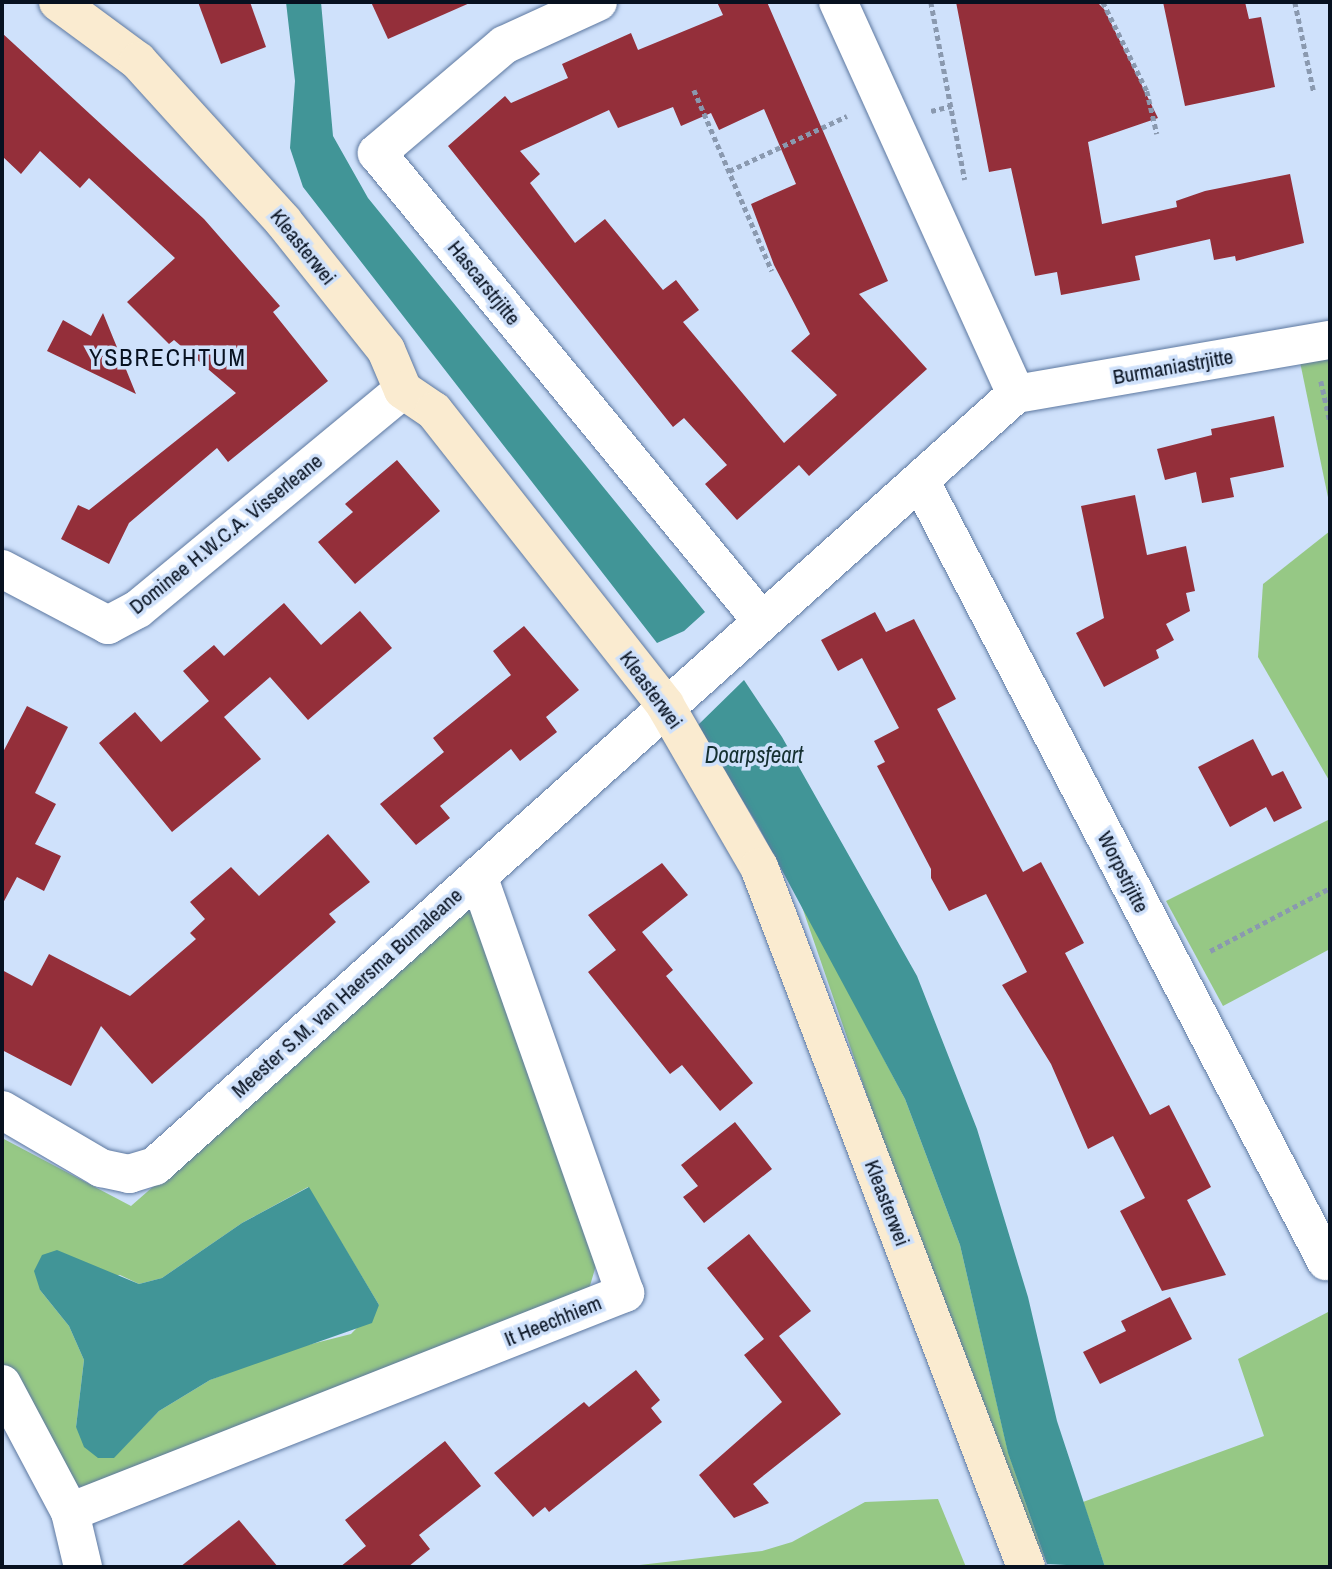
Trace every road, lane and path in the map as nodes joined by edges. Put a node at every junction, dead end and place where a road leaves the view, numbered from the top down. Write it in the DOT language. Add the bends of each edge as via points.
graph roads {
  1 [pos="58,2"];
  2 [pos="598,2"];
  3 [pos="838,2"];
  4 [pos="931,2"];
  5 [pos="1103,2"];
  6 [pos="1295,2"];
  7 [pos="694,90"];
  8 [pos="1314,93"];
  9 [pos="882,99"];
  10 [pos="1157,134"];
  11 [pos="729,171"];
  12 [pos="966,187"];
  13 [pos="772,271"];
  14 [pos="1330,340"];
  15 [pos="403,390"];
  16 [pos="1016,394"];
  17 [pos="922,484"];
  18 [pos="2,569"];
  19 [pos="762,621"];
  20 [pos="666,705"];
  21 [pos="478,876"];
  22 [pos="1330,888"];
  23 [pos="1174,970"];
  24 [pos="2,1110"];
  25 [pos="1326,1261"];
  26 [pos="2,1384"];
  27 [pos="69,1511"];
  28 [pos="83,1567"];
  29 [pos="1026,1567"];
  1 -- 15 [label="street, Kleasterwei" via="138,61 283,221 386,350"];
  2 -- 19 [label="street, Hascarstrjitte" via="504,45 377,153"];
  3 -- 9 [label="street"];
  4 -- 12 [label="path"];
  5 -- 10 [label="path" via="1147,91"];
  6 -- 8 [label="path"];
  7 -- 11 [label="path"];
  9 -- 11 [label="path"];
  9 -- 16 [label="street"];
  11 -- 13 [label="path"];
  14 -- 16 [label="street, Burmaniastrjitte"];
  15 -- 18 [label="street, Dominee H.W.C.A. Visserleane" via="138,608 108,625"];
  15 -- 20 [label="street, Kleasterwei" via="434,411"];
  16 -- 17 [label="street"];
  17 -- 19 [label="street"];
  17 -- 23 [label="street, Worpstrjitte"];
  19 -- 20 [label="street"];
  20 -- 21 [label="street, Meester S.M. van Haersma Bumaleane"];
  20 -- 29 [label="street, Kleasterwei" via="760,867"];
  21 -- 24 [label="street, Meester S.M. van Haersma Bumaleane" via="155,1166 129,1174 101,1168"];
  21 -- 27 [label="street, It Heechhiem" via="625,1293"];
  22 -- 23 [label="path"];
  23 -- 25 [label="street, Worpstrjitte"];
  26 -- 27 [label="street"];
  27 -- 28 [label="street"];
}
